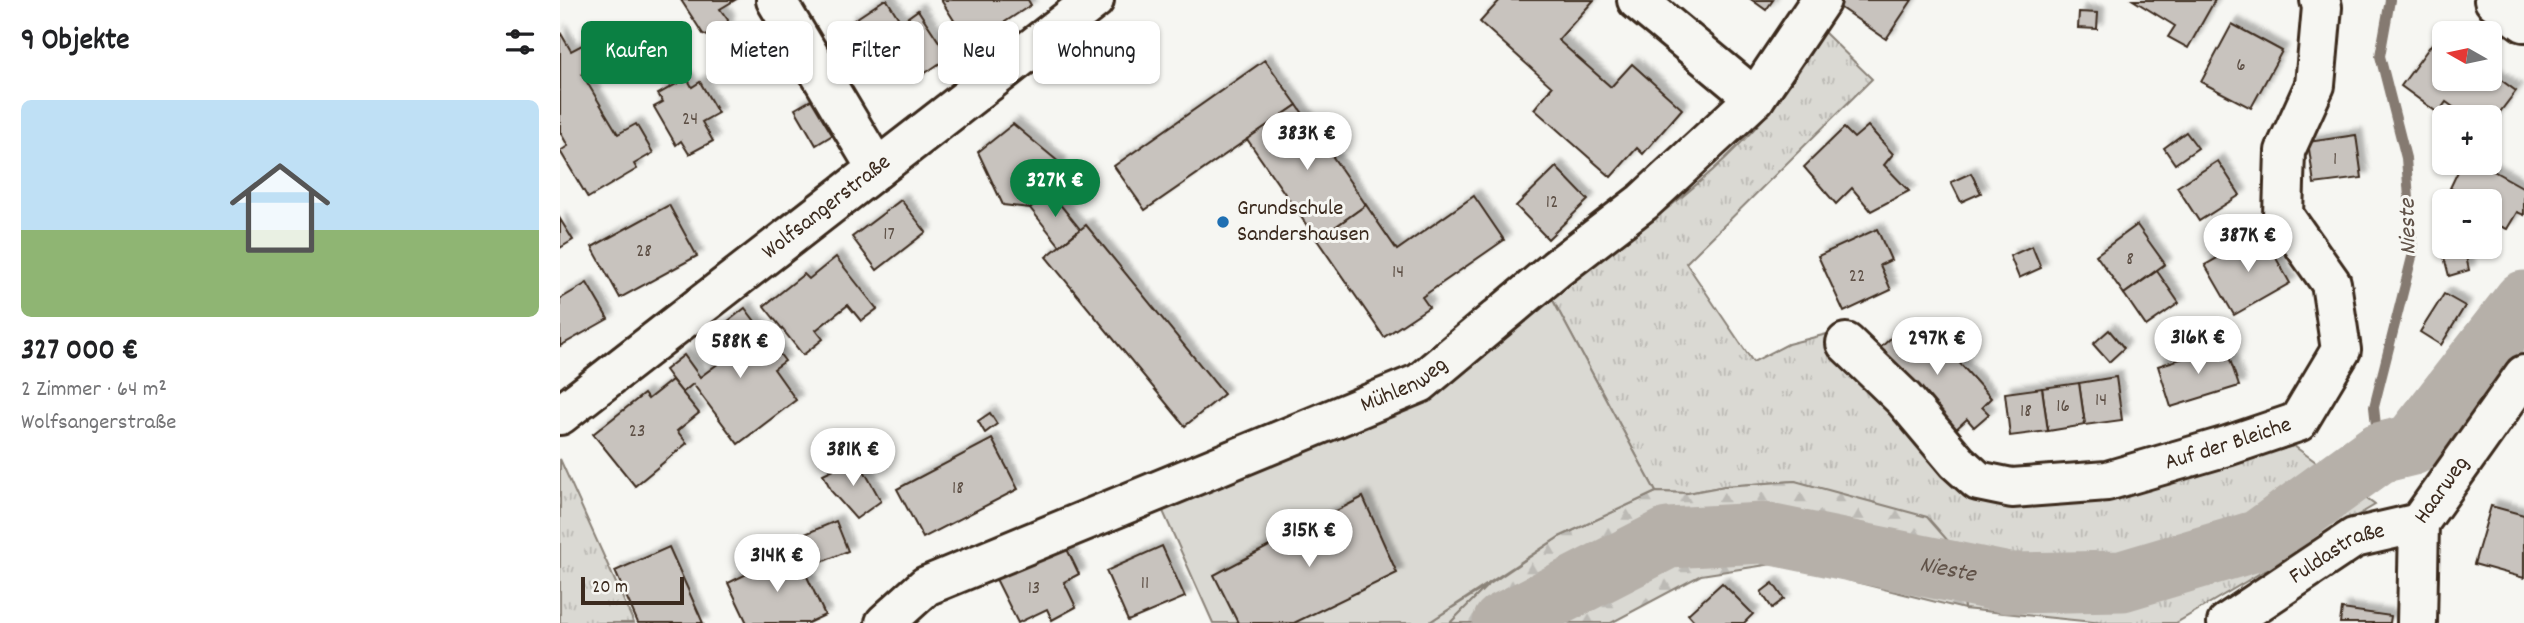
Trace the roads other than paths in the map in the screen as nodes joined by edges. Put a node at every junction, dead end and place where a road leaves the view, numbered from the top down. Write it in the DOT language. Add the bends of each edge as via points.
graph roads {
  1 [pos="776,0"];
  2 [pos="1094,0"];
  3 [pos="1637,0"];
  4 [pos="1821,0"];
  5 [pos="2320,0"];
  6 [pos="2494,0"];
  7 [pos="2524,22"];
  8 [pos="1755,99"];
  9 [pos="877,169"];
  10 [pos="1846,343"];
  11 [pos="2524,375"];
  12 [pos="560,415"];
  13 [pos="2419,523"];
  14 [pos="885,623"];
  15 [pos="2227,623"];
  16 [pos="2417,623"];
  1 -- 9 [label="street"];
  2 -- 9 [label="street, Wolfsangerstraße"];
  3 -- 8 [label="street"];
  4 -- 8 [label="street, Mühlenweg"];
  5 -- 10 [label="street, Auf der Bleiche" via="2315,85 2284,151 2283,215 2331,283 2341,350 2298,422 2107,481 2012,488 1978,481 1956,462 1904,399"];
  6 -- 7 [label="street"];
  8 -- 14 [label="street, Mühlenweg" via="1643,202 1420,383 926,586"];
  9 -- 12 [label="street, Wolfsangerstraße"];
  11 -- 13 [label="street, Haarweg"];
  13 -- 15 [label="street, Fuldastraße" via="2354,538"];
  13 -- 16 [label="street, Haarweg"];
}
